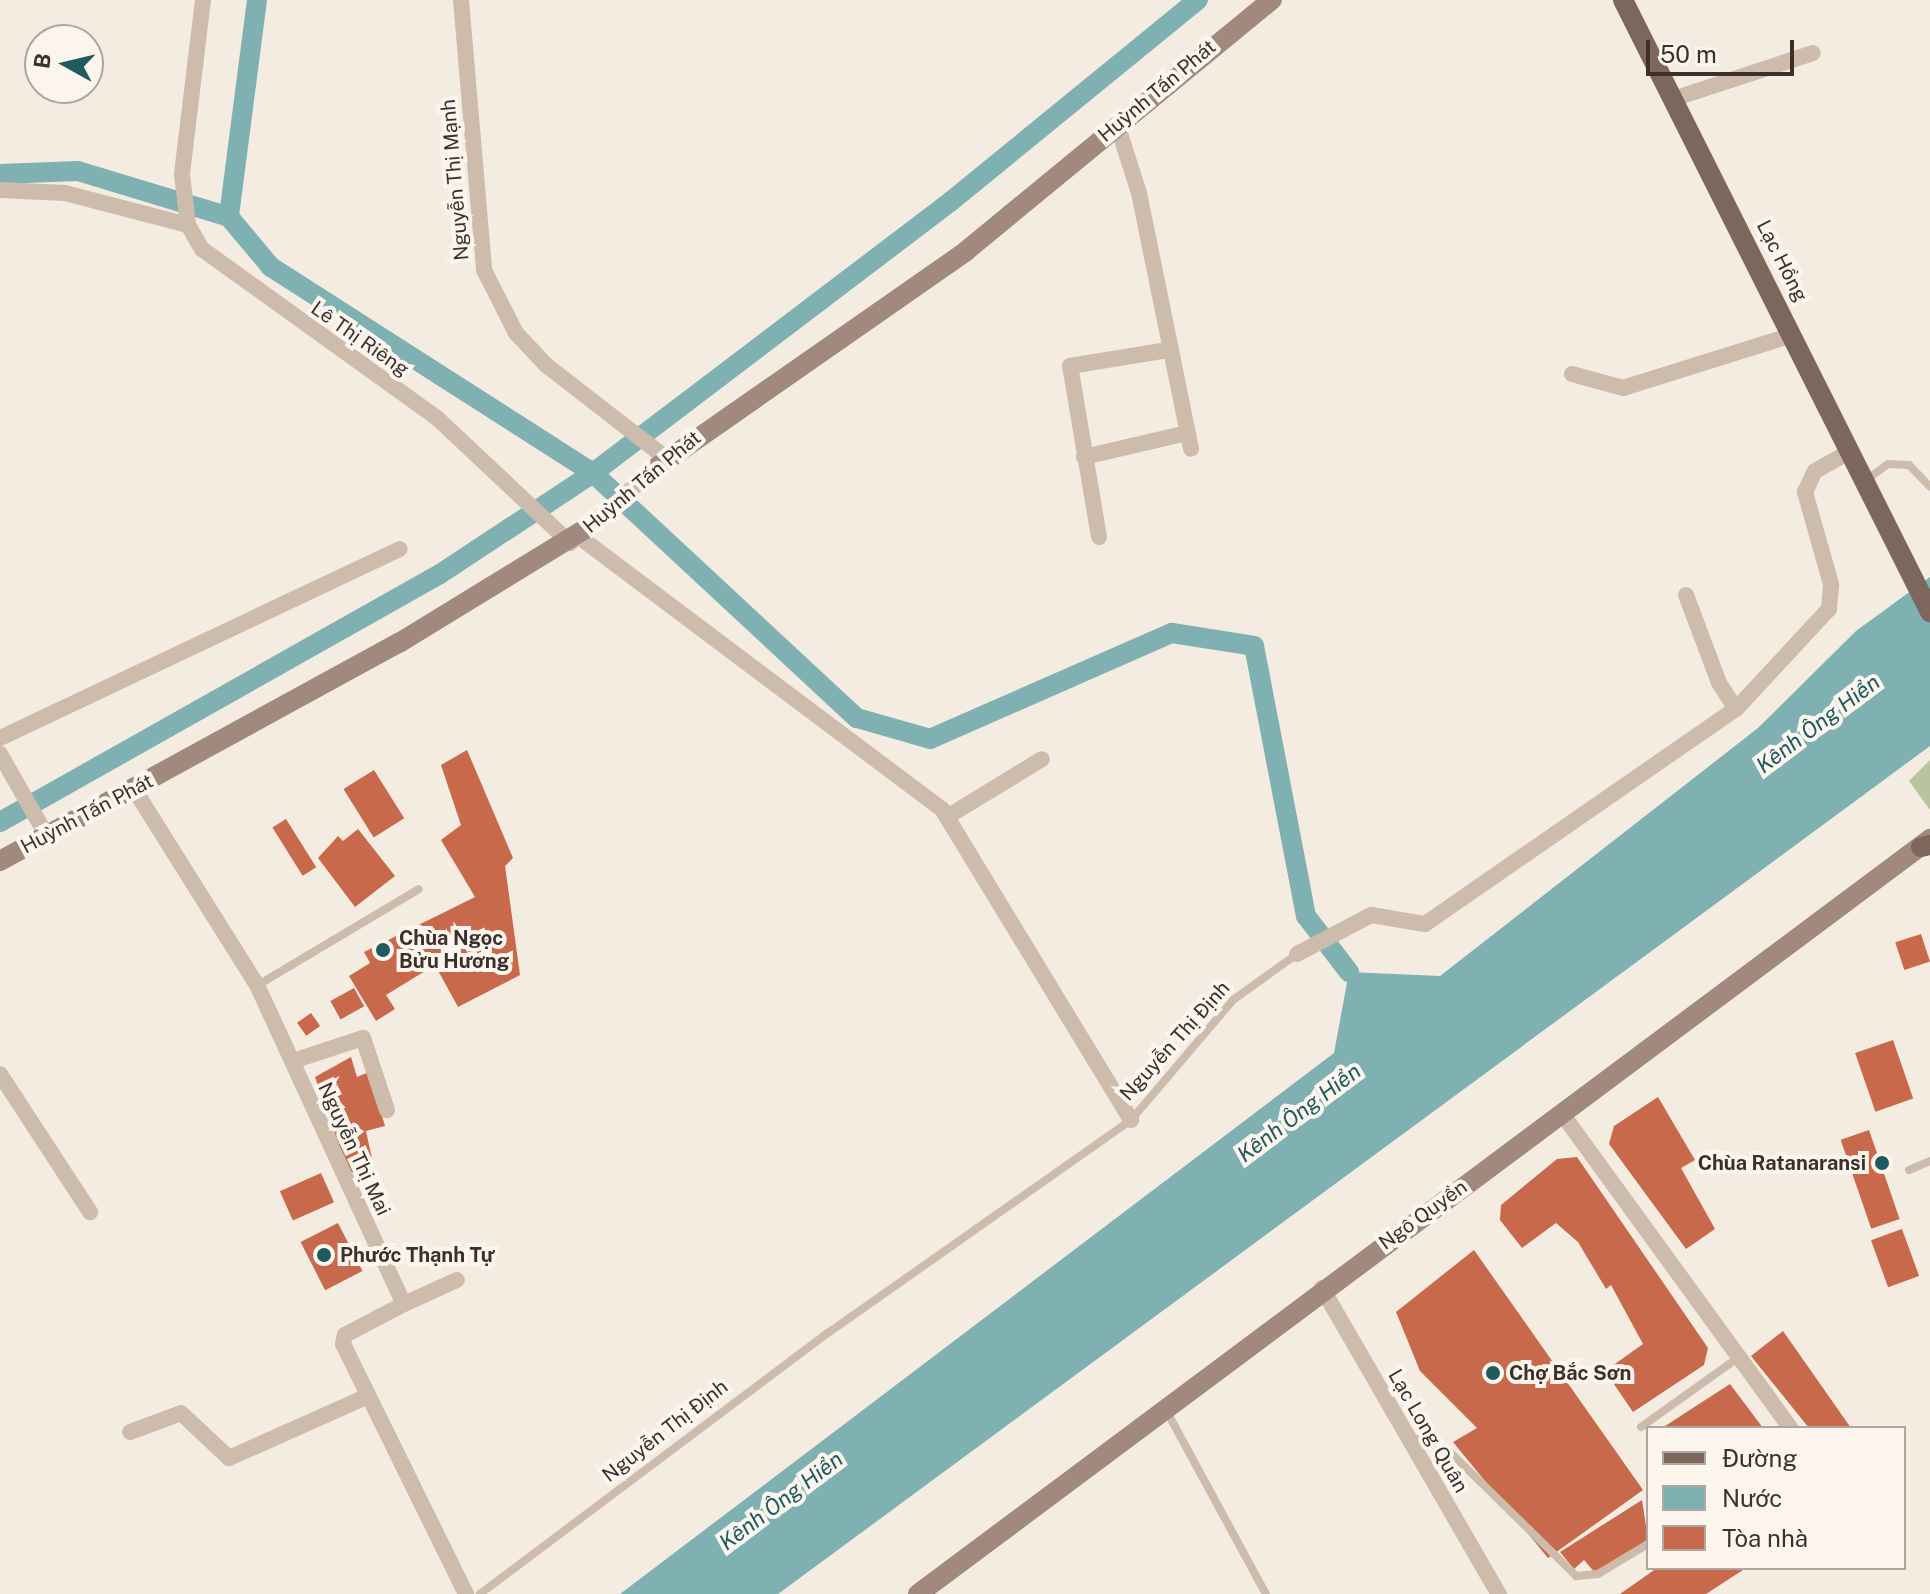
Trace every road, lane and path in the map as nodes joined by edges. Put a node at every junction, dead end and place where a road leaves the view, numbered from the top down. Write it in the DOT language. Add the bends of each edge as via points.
graph roads {
  1 [pos="203,0"];
  2 [pos="461,0"];
  3 [pos="1272,0"];
  4 [pos="1623,0"];
  5 [pos="1813,53"];
  6 [pos="1673,99"];
  7 [pos="1117,124"];
  8 [pos="0,190"];
  9 [pos="188,225"];
  10 [pos="1792,335"];
  11 [pos="1168,350"];
  12 [pos="1572,374"];
  13 [pos="1851,451"];
  14 [pos="1084,457"];
  15 [pos="660,463"];
  16 [pos="1866,480"];
  17 [pos="1930,487"];
  18 [pos="575,534"];
  19 [pos="1099,537"];
  20 [pos="400,549"];
  21 [pos="1686,595"];
  22 [pos="1930,612"];
  23 [pos="1736,709"];
  24 [pos="0,738"];
  25 [pos="2,759"];
  26 [pos="1042,759"];
  27 [pos="134,789"];
  28 [pos="947,817"];
  29 [pos="47,836"];
  30 [pos="1927,844"];
  31 [pos="0,861"];
  32 [pos="419,889"];
  33 [pos="1297,954"];
  34 [pos="257,985"];
  35 [pos="293,1061"];
  36 [pos="0,1074"];
  37 [pos="387,1110"];
  38 [pos="1563,1115"];
  39 [pos="1131,1120"];
  40 [pos="1930,1161"];
  41 [pos="1909,1170"];
  42 [pos="90,1212"];
  43 [pos="457,1280"];
  44 [pos="1322,1288"];
  45 [pos="404,1304"];
  46 [pos="1739,1357"];
  47 [pos="368,1396"];
  48 [pos="1163,1406"];
  49 [pos="1789,1426"];
  50 [pos="1641,1427"];
  51 [pos="130,1432"];
  52 [pos="1409,1437"];
  53 [pos="1646,1545"];
  54 [pos="466,1594"];
  55 [pos="480,1594"];
  56 [pos="918,1594"];
  57 [pos="1266,1594"];
  58 [pos="1499,1594"];
  1 -- 9 [label="street, Lê Thị Riêng" via="182,174"];
  2 -- 15 [label="street, Nguyễn Thị Mạnh" via="484,270 516,333 648,445"];
  3 -- 7 [label="street, Huỳnh Tấn Phát"];
  4 -- 6 [label="main road, Lạc Hồng"];
  5 -- 6 [label="street"];
  6 -- 10 [label="main road, Lạc Hồng"];
  7 -- 11 [label="street" via="1139,193"];
  7 -- 15 [label="street, Huỳnh Tấn Phát" via="966,251"];
  8 -- 9 [label="street" via="65,193"];
  9 -- 18 [label="street, Lê Thị Riêng" via="223,266 437,418"];
  10 -- 12 [label="street" via="1623,388"];
  10 -- 13 [label="main road, Lạc Hồng"];
  11 -- 14 [label="street" via="1070,366"];
  11 -- 14 [label="street" via="1189,441"];
  13 -- 16 [label="main road, Lạc Hồng"];
  13 -- 23 [label="street, Nguyễn Thị Định" via="1815,471 1805,492 1831,584 1829,609"];
  14 -- 19 [label="street"];
  15 -- 18 [label="street, Huỳnh Tấn Phát"];
  16 -- 17 [label="lane" via="1888,464 1909,465"];
  16 -- 22 [label="main road, Lạc Hồng"];
  18 -- 27 [label="street, Huỳnh Tấn Phát"];
  18 -- 28 [label="street, Lê Thị Riêng" via="823,726 918,788"];
  20 -- 24 [label="street"];
  21 -- 23 [label="street" via="1719,683"];
  23 -- 33 [label="street, Nguyễn Thị Định" via="1425,924 1381,913"];
  25 -- 29 [label="street"];
  26 -- 28 [label="street"];
  27 -- 29 [label="street, Huỳnh Tấn Phát"];
  27 -- 34 [label="street, Nguyễn Thị Mai"];
  28 -- 39 [label="street, Lê Thị Riêng"];
  29 -- 31 [label="street, Huỳnh Tấn Phát"];
  30 -- 38 [label="street, Ngô Quyền"];
  32 -- 34 [label="lane"];
  33 -- 39 [label="lane, Nguyễn Thị Định" via="1233,1000"];
  34 -- 35 [label="street, Nguyễn Thị Mai"];
  35 -- 37 [label="street" via="363,1038"];
  35 -- 45 [label="street, Nguyễn Thị Mai"];
  36 -- 42 [label="street"];
  38 -- 44 [label="street, Ngô Quyền"];
  38 -- 46 [label="street"];
  39 -- 55 [label="lane, Nguyễn Thị Định" via="828,1333"];
  40 -- 41 [label="lane"];
  43 -- 45 [label="street"];
  44 -- 48 [label="street, Ngô Quyền"];
  44 -- 52 [label="street, Lạc Long Quân"];
  45 -- 47 [label="street" via="345,1335"];
  46 -- 49 [label="street"];
  46 -- 50 [label="lane"];
  47 -- 51 [label="street" via="229,1458 181,1413"];
  47 -- 54 [label="street"];
  48 -- 56 [label="street, Ngô Quyền"];
  48 -- 57 [label="lane"];
  52 -- 53 [label="lane" via="1448,1450 1576,1576 1598,1574"];
  52 -- 58 [label="street, Lạc Long Quân"];
}
